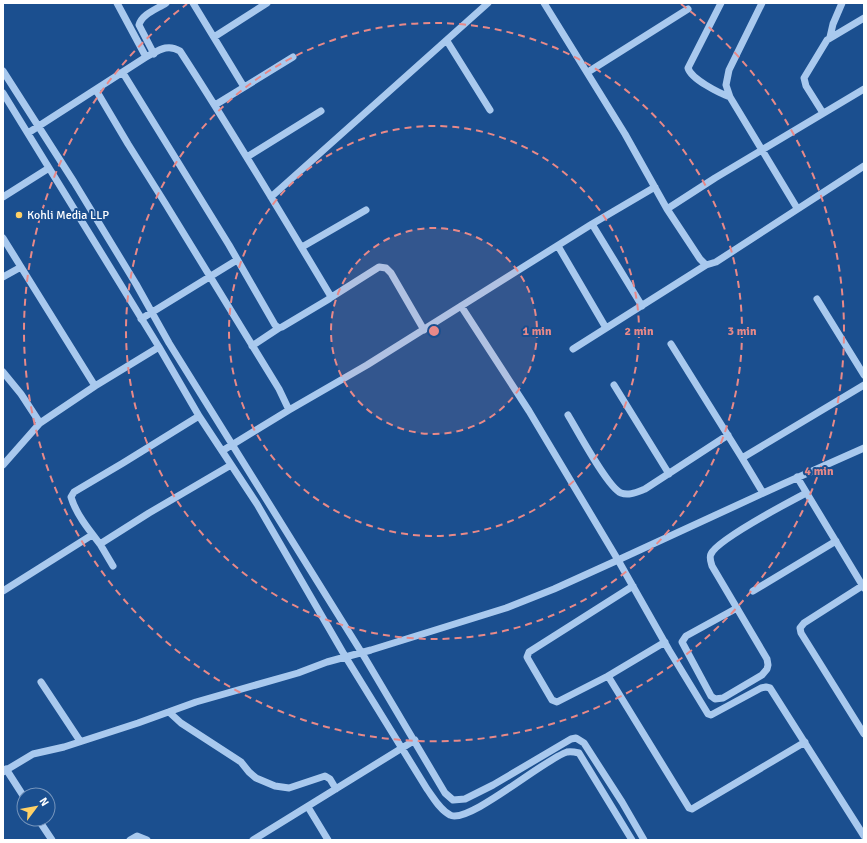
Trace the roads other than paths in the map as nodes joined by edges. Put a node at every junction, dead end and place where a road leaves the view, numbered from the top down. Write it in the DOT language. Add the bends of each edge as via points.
graph roads {
  1 [pos="117,3"];
  2 [pos="166,3"];
  3 [pos="193,3"];
  4 [pos="267,3"];
  5 [pos="488,3"];
  6 [pos="544,3"];
  7 [pos="721,3"];
  8 [pos="762,3"];
  9 [pos="842,3"];
  10 [pos="688,9"];
  11 [pos="864,18"];
  12 [pos="214,37"];
  13 [pos="830,37"];
  14 [pos="447,40"];
  15 [pos="154,54"];
  16 [pos="146,57"];
  17 [pos="293,57"];
  18 [pos="3,71"];
  19 [pos="588,72"];
  20 [pos="123,73"];
  21 [pos="244,87"];
  22 [pos="864,89"];
  23 [pos="96,90"];
  24 [pos="3,92"];
  25 [pos="730,97"];
  26 [pos="215,105"];
  27 [pos="490,110"];
  28 [pos="321,111"];
  29 [pos="823,113"];
  30 [pos="38,127"];
  31 [pos="28,133"];
  32 [pos="761,151"];
  33 [pos="247,157"];
  34 [pos="864,166"];
  35 [pos="49,168"];
  36 [pos="655,187"];
  37 [pos="3,197"];
  38 [pos="272,197"];
  39 [pos="797,208"];
  40 [pos="667,209"];
  41 [pos="366,210"];
  42 [pos="592,224"];
  43 [pos="3,238"];
  44 [pos="558,246"];
  45 [pos="302,247"];
  46 [pos="237,260"];
  47 [pos="706,265"];
  48 [pos="21,267"];
  49 [pos="3,277"];
  50 [pos="210,277"];
  51 [pos="330,298"];
  52 [pos="817,299"];
  53 [pos="461,306"];
  54 [pos="642,306"];
  55 [pos="152,312"];
  56 [pos="142,319"];
  57 [pos="279,328"];
  58 [pos="606,328"];
  59 [pos="424,330"];
  60 [pos="671,344"];
  61 [pos="252,346"];
  62 [pos="159,347"];
  63 [pos="573,349"];
  64 [pos="3,372"];
  65 [pos="864,375"];
  66 [pos="614,385"];
  67 [pos="864,385"];
  68 [pos="95,386"];
  69 [pos="289,410"];
  70 [pos="568,415"];
  71 [pos="199,416"];
  72 [pos="40,423"];
  73 [pos="728,435"];
  74 [pos="233,445"];
  75 [pos="864,448"];
  76 [pos="222,451"];
  77 [pos="742,458"];
  78 [pos="3,465"];
  79 [pos="231,465"];
  80 [pos="669,474"];
  81 [pos="797,478"];
  82 [pos="763,493"];
  83 [pos="806,493"];
  84 [pos="92,535"];
  85 [pos="836,540"];
  86 [pos="100,544"];
  87 [pos="618,560"];
  88 [pos="113,566"];
  89 [pos="633,586"];
  90 [pos="863,587"];
  91 [pos="3,592"];
  92 [pos="753,592"];
  93 [pos="737,608"];
  94 [pos="665,642"];
  95 [pos="361,652"];
  96 [pos="345,656"];
  97 [pos="608,676"];
  98 [pos="41,682"];
  99 [pos="169,712"];
  100 [pos="864,734"];
  101 [pos="576,738"];
  102 [pos="415,740"];
  103 [pos="80,741"];
  104 [pos="805,742"];
  105 [pos="403,748"];
  106 [pos="573,751"];
  107 [pos="5,771"];
  108 [pos="17,787"];
  109 [pos="336,789"];
  110 [pos="453,800"];
  111 [pos="308,807"];
  112 [pos="450,815"];
  113 [pos="43,827"];
  114 [pos="864,836"];
  115 [pos="257,839"];
  116 [pos="52,840"];
  117 [pos="130,840"];
  118 [pos="146,840"];
  119 [pos="328,840"];
  120 [pos="632,840"];
  121 [pos="644,840"];
  1 -- 16 [label="street"];
  2 -- 15 [label="street" via="143,17 139,25"];
  3 -- 12 [label="street"];
  4 -- 12 [label="street"];
  5 -- 14 [label="street"];
  6 -- 19 [label="street"];
  7 -- 25 [label="street" via="688,68 690,73 711,89"];
  8 -- 25 [label="street" via="730,70 726,85"];
  9 -- 13 [label="street"];
  10 -- 19 [label="street"];
  11 -- 13 [label="street"];
  12 -- 21 [label="street"];
  13 -- 29 [label="street" via="804,78 806,86"];
  14 -- 27 [label="street"];
  14 -- 38 [label="street"];
  15 -- 16 [label="street"];
  15 -- 26 [label="street" via="171,47 180,51"];
  16 -- 20 [label="street"];
  17 -- 21 [label="street"];
  18 -- 30 [label="street"];
  19 -- 36 [label="street"];
  20 -- 23 [label="street"];
  20 -- 46 [label="street"];
  21 -- 26 [label="street"];
  22 -- 29 [label="street"];
  23 -- 30 [label="street"];
  23 -- 50 [label="street"];
  24 -- 31 [label="street"];
  25 -- 32 [label="street"];
  26 -- 33 [label="street"];
  28 -- 33 [label="street"];
  29 -- 32 [label="street"];
  30 -- 31 [label="street"];
  30 -- 55 [label="street"];
  31 -- 35 [label="street"];
  32 -- 39 [label="street"];
  32 -- 40 [label="street"];
  33 -- 38 [label="street"];
  34 -- 39 [label="street"];
  35 -- 37 [label="street"];
  35 -- 56 [label="street"];
  36 -- 40 [label="street"];
  36 -- 42 [label="street"];
  38 -- 45 [label="street"];
  39 -- 47 [label="street" via="716,262"];
  40 -- 47 [label="street" via="691,247"];
  41 -- 45 [label="street"];
  42 -- 44 [label="street"];
  42 -- 54 [label="street"];
  43 -- 48 [label="street"];
  44 -- 53 [label="street"];
  44 -- 58 [label="street"];
  45 -- 51 [label="street"];
  46 -- 50 [label="street"];
  46 -- 57 [label="street"];
  47 -- 54 [label="street"];
  48 -- 49 [label="street"];
  48 -- 68 [label="street"];
  50 -- 55 [label="street"];
  50 -- 61 [label="street"];
  51 -- 57 [label="street"];
  51 -- 59 [label="street" via="379,267 386,268 391,272"];
  52 -- 65 [label="street"];
  53 -- 59 [label="street"];
  53 -- 87 [label="street" via="529,411"];
  54 -- 58 [label="street"];
  55 -- 56 [label="street"];
  55 -- 74 [label="street"];
  56 -- 62 [label="street"];
  57 -- 61 [label="street"];
  58 -- 63 [label="street"];
  59 -- 69 [label="street"];
  60 -- 73 [label="street"];
  61 -- 69 [label="street"];
  62 -- 68 [label="street"];
  62 -- 71 [label="street"];
  64 -- 72 [label="street" via="22,394"];
  66 -- 80 [label="street"];
  67 -- 77 [label="street"];
  68 -- 72 [label="street"];
  69 -- 74 [label="street"];
  70 -- 80 [label="street" via="598,465 620,493 634,493 645,489"];
  71 -- 76 [label="street"];
  71 -- 84 [label="street" via="74,492 71,497 73,502"];
  72 -- 78 [label="street"];
  73 -- 77 [label="street"];
  73 -- 80 [label="street"];
  74 -- 76 [label="street"];
  74 -- 95 [label="street"];
  75 -- 81 [label="street"];
  76 -- 79 [label="street"];
  77 -- 82 [label="street"];
  79 -- 86 [label="street"];
  79 -- 96 [label="street" via="257,504"];
  81 -- 82 [label="street"];
  81 -- 83 [label="street"];
  82 -- 87 [label="street"];
  83 -- 85 [label="street"];
  83 -- 93 [label="street" via="727,538 711,554 712,566"];
  84 -- 86 [label="street"];
  84 -- 91 [label="street"];
  85 -- 90 [label="street"];
  85 -- 92 [label="street"];
  86 -- 88 [label="street"];
  87 -- 89 [label="street"];
  87 -- 95 [label="street" via="506,608"];
  89 -- 94 [label="street"];
  89 -- 97 [label="street" via="529,652 527,656 552,700 556,702"];
  90 -- 100 [label="street" via="804,623 800,628"];
  93 -- 93 [label="street" via="763,652 768,666 762,675 723,698 715,699 682,642 686,636"];
  94 -- 97 [label="street"];
  94 -- 104 [label="street" via="708,714 711,715 761,688 770,688"];
  95 -- 96 [label="street"];
  95 -- 102 [label="street"];
  96 -- 99 [label="street"];
  96 -- 105 [label="street"];
  97 -- 104 [label="street" via="689,808 696,807"];
  98 -- 103 [label="street"];
  99 -- 103 [label="street"];
  99 -- 109 [label="street" via="181,723 241,762 256,778 275,786 289,788 325,776"];
  101 -- 106 [label="street"];
  101 -- 110 [label="street" via="493,785 465,799"];
  101 -- 121 [label="street" via="584,743"];
  102 -- 105 [label="street"];
  102 -- 110 [label="street" via="441,787"];
  103 -- 107 [label="street" via="33,754"];
  104 -- 114 [label="street"];
  105 -- 109 [label="street"];
  105 -- 112 [label="street" via="427,789"];
  106 -- 112 [label="street" via="549,761 470,812 457,816"];
  106 -- 120 [label="street" via="579,753"];
  107 -- 108 [label="street"];
  109 -- 111 [label="street"];
  110 -- 112 [label="street"];
  111 -- 115 [label="street"];
  111 -- 119 [label="street"];
  113 -- 116 [label="street"];
  117 -- 118 [label="street" via="137,836"];
}
